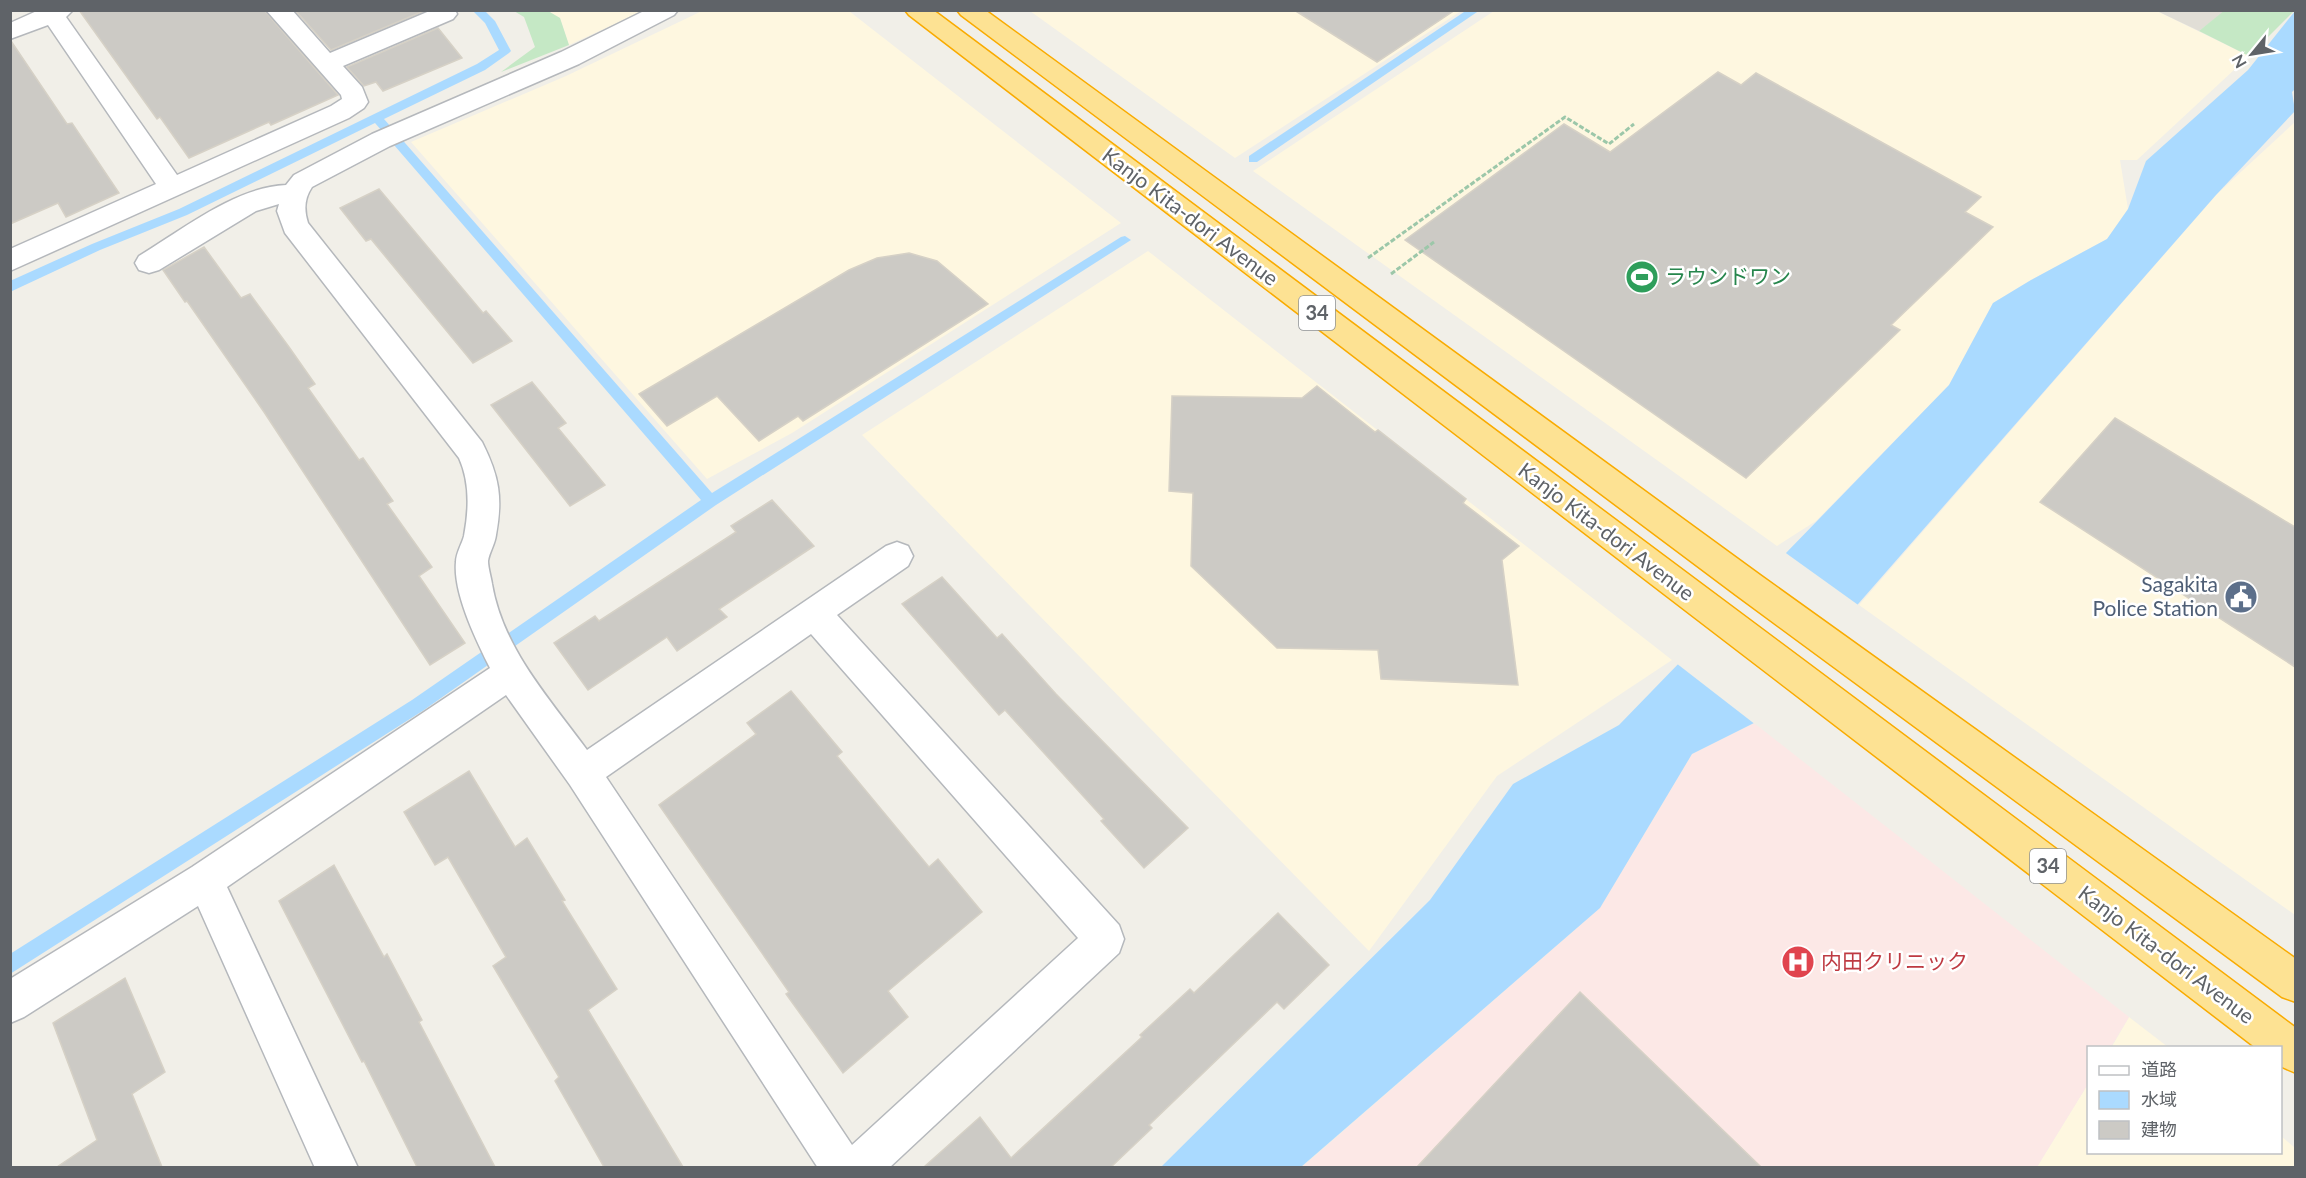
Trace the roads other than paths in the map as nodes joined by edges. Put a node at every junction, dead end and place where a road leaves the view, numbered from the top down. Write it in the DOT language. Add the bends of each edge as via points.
graph roads {
  1 [pos="278,10"];
  2 [pos="666,10"];
  3 [pos="917,10"];
  4 [pos="969,10"];
  5 [pos="57,13"];
  6 [pos="446,14"];
  7 [pos="10,32"];
  8 [pos="326,64"];
  9 [pos="172,188"];
  10 [pos="294,194"];
  11 [pos="10,261"];
  12 [pos="149,262"];
  13 [pos="897,556"];
  14 [pos="815,614"];
  15 [pos="510,673"];
  16 [pos="583,773"];
  17 [pos="205,880"];
  18 [pos="2295,983"];
  19 [pos="10,1003"];
  20 [pos="2295,1053"];
  21 [pos="337,1167"];
  22 [pos="843,1167"];
  23 [pos="858,1167"];
  1 -- 8 [label="street"];
  2 -- 10 [label="street" via="570,58 391,135 303,181"];
  3 -- 20 [label="highway, Kanjo Kita-dori Avenue / 34"];
  4 -- 18 [label="highway, Kanjo Kita-dori Avenue / 34"];
  5 -- 7 [label="street"];
  5 -- 9 [label="street"];
  6 -- 8 [label="street"];
  8 -- 9 [label="street" via="353,93 355,102"];
  9 -- 11 [label="street"];
  10 -- 12 [label="street" via="271,195 246,204"];
  10 -- 15 [label="street" via="291,211 295,226 471,452 481,472 484,498 480,536 472,562 489,631"];
  13 -- 14 [label="street"];
  14 -- 16 [label="street"];
  14 -- 23 [label="street" via="1105,939"];
  15 -- 16 [label="street"];
  15 -- 17 [label="street"];
  16 -- 22 [label="street"];
  17 -- 19 [label="street"];
  17 -- 21 [label="street"];
}
